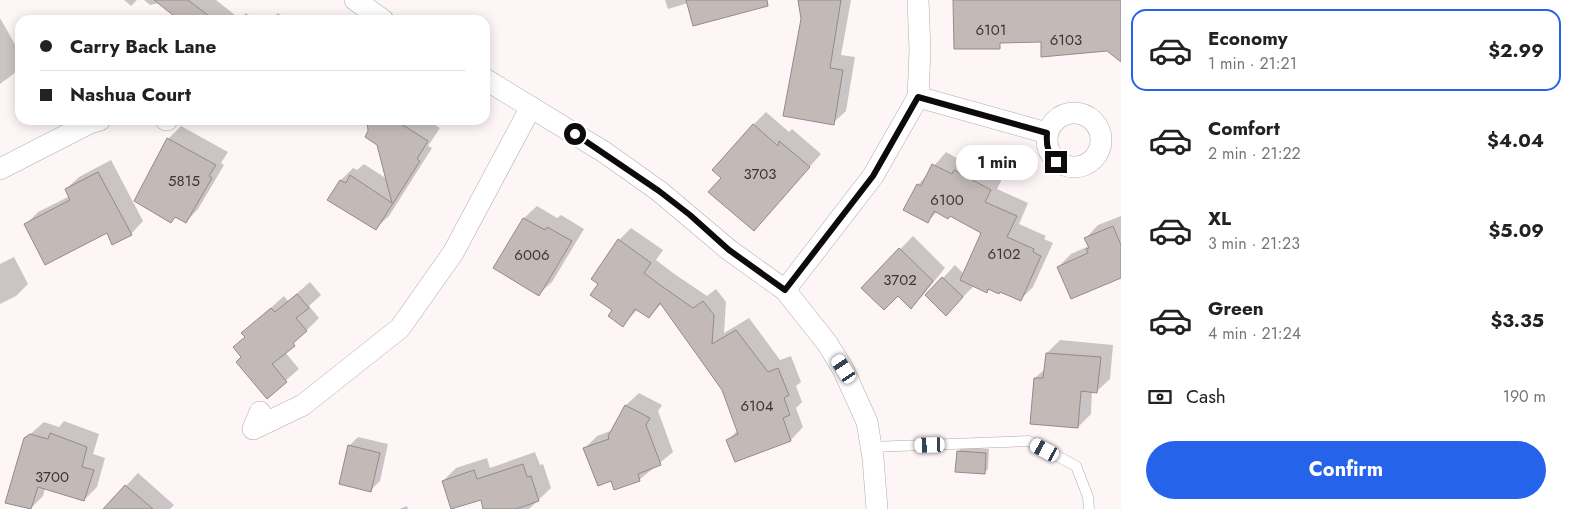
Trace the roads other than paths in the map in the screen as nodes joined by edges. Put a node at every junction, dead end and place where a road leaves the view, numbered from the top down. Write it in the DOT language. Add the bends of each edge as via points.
graph roads {
  1 [pos="355,0"];
  2 [pos="918,0"];
  3 [pos="376,15"];
  4 [pos="490,82"];
  5 [pos="918,97"];
  6 [pos="531,107"];
  7 [pos="86,125"];
  8 [pos="1047,133"];
  9 [pos="0,169"];
  10 [pos="785,290"];
  11 [pos="260,412"];
  12 [pos="871,448"];
  13 [pos="877,509"];
  14 [pos="1089,509"];
  1 -- 3 [label="street"];
  2 -- 5 [label="street"];
  4 -- 6 [label="street"];
  5 -- 8 [label="street"];
  5 -- 10 [label="street" via="873,176"];
  6 -- 10 [label="street" via="659,191 729,250"];
  6 -- 11 [label="street" via="453,253 400,328 303,405 253,429"];
  7 -- 9 [label="street"];
  10 -- 12 [label="street" via="844,369 867,422"];
  12 -- 13 [label="street"];
  12 -- 14 [label="lane" via="1029,441 1076,466 1088,497"];
}
